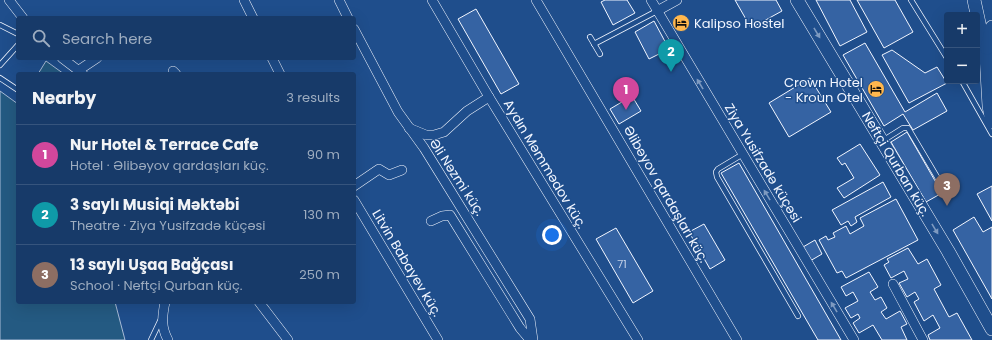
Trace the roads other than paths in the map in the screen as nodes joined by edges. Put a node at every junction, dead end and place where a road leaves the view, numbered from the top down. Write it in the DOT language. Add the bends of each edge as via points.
graph roads {
  1 [pos="9,0"];
  2 [pos="244,0"];
  3 [pos="339,0"];
  4 [pos="432,0"];
  5 [pos="536,0"];
  6 [pos="651,0"];
  7 [pos="677,0"];
  8 [pos="797,0"];
  9 [pos="912,0"];
  10 [pos="974,0"];
  11 [pos="657,11"];
  12 [pos="21,16"];
  13 [pos="251,16"];
  14 [pos="347,16"];
  15 [pos="0,25"];
  16 [pos="992,27"];
  17 [pos="16,33"];
  18 [pos="356,33"];
  19 [pos="590,37"];
  20 [pos="594,44"];
  21 [pos="16,47"];
  22 [pos="944,53"];
  23 [pos="600,54"];
  24 [pos="986,55"];
  25 [pos="65,60"];
  26 [pos="95,60"];
  27 [pos="273,60"];
  28 [pos="0,65"];
  29 [pos="81,72"];
  30 [pos="279,72"];
  31 [pos="0,78"];
  32 [pos="965,84"];
  33 [pos="16,89"];
  34 [pos="489,97"];
  35 [pos="989,98"];
  36 [pos="974,104"];
  37 [pos="992,122"];
  38 [pos="409,128"];
  39 [pos="992,134"];
  40 [pos="882,141"];
  41 [pos="743,154"];
  42 [pos="402,170"];
  43 [pos="356,185"];
  44 [pos="943,187"];
  45 [pos="356,203"];
  46 [pos="431,222"];
  47 [pos="893,284"];
  48 [pos="165,304"];
  49 [pos="261,304"];
  50 [pos="798,316"];
  51 [pos="162,317"];
  52 [pos="992,328"];
  53 [pos="151,340"];
  54 [pos="168,340"];
  55 [pos="288,340"];
  56 [pos="438,340"];
  57 [pos="531,340"];
  58 [pos="638,340"];
  59 [pos="736,340"];
  60 [pos="854,340"];
  61 [pos="922,340"];
  1 -- 12 [label="street"];
  2 -- 13 [label="street"];
  3 -- 14 [label="street"];
  4 -- 34 [label="street, Aydın Məmmədov küç."];
  5 -- 59 [label="street, Əlibəyov qardaşları küç."];
  6 -- 11 [label="street, Ziya Yusifzadə küçəsi"];
  7 -- 11 [label="street"];
  8 -- 40 [label="street, Neftçi Qurban küç., one-way"];
  9 -- 22 [label="lane"];
  10 -- 24 [label="street"];
  11 -- 20 [label="lane"];
  41 -- 11 [label="street, Ziya Yusifzadə küçəsi, one-way"];
  15 -- 17 [label="lane"];
  16 -- 24 [label="street"];
  18 -- 38 [label="street, Əli Nəzmi küç."];
  19 -- 20 [label="lane"];
  20 -- 23 [label="lane"];
  21 -- 28 [label="lane"];
  24 -- 35 [label="street"];
  25 -- 29 [label="street"];
  26 -- 29 [label="street"];
  27 -- 30 [label="street"];
  31 -- 33 [label="lane"];
  32 -- 36 [label="lane"];
  34 -- 38 [label="street" via="467,111 444,132 426,135"];
  34 -- 58 [label="street, Aydın Məmmədov küç."];
  35 -- 36 [label="lane" via="984,108 978,108"];
  35 -- 37 [label="street"];
  36 -- 39 [label="lane"];
  38 -- 57 [label="street, Əli Nəzmi küç." via="530,319"];
  40 -- 44 [label="lane" via="908,128"];
  40 -- 52 [label="street, Neftçi Qurban küç., one-way"];
  41 -- 50 [label="lane" via="718,169 717,177"];
  60 -- 41 [label="street, Ziya Yusifzadə küçəsi, one-way"];
  42 -- 43 [label="street" via="389,175 379,169"];
  45 -- 56 [label="street, Litvin Babayev küç."];
  46 -- 57 [label="street" via="450,215 520,328"];
  47 -- 61 [label="street"];
  48 -- 51 [label="street"];
  49 -- 55 [label="street"];
  51 -- 53 [label="lane"];
  51 -- 54 [label="street" via="163,330"];
}
